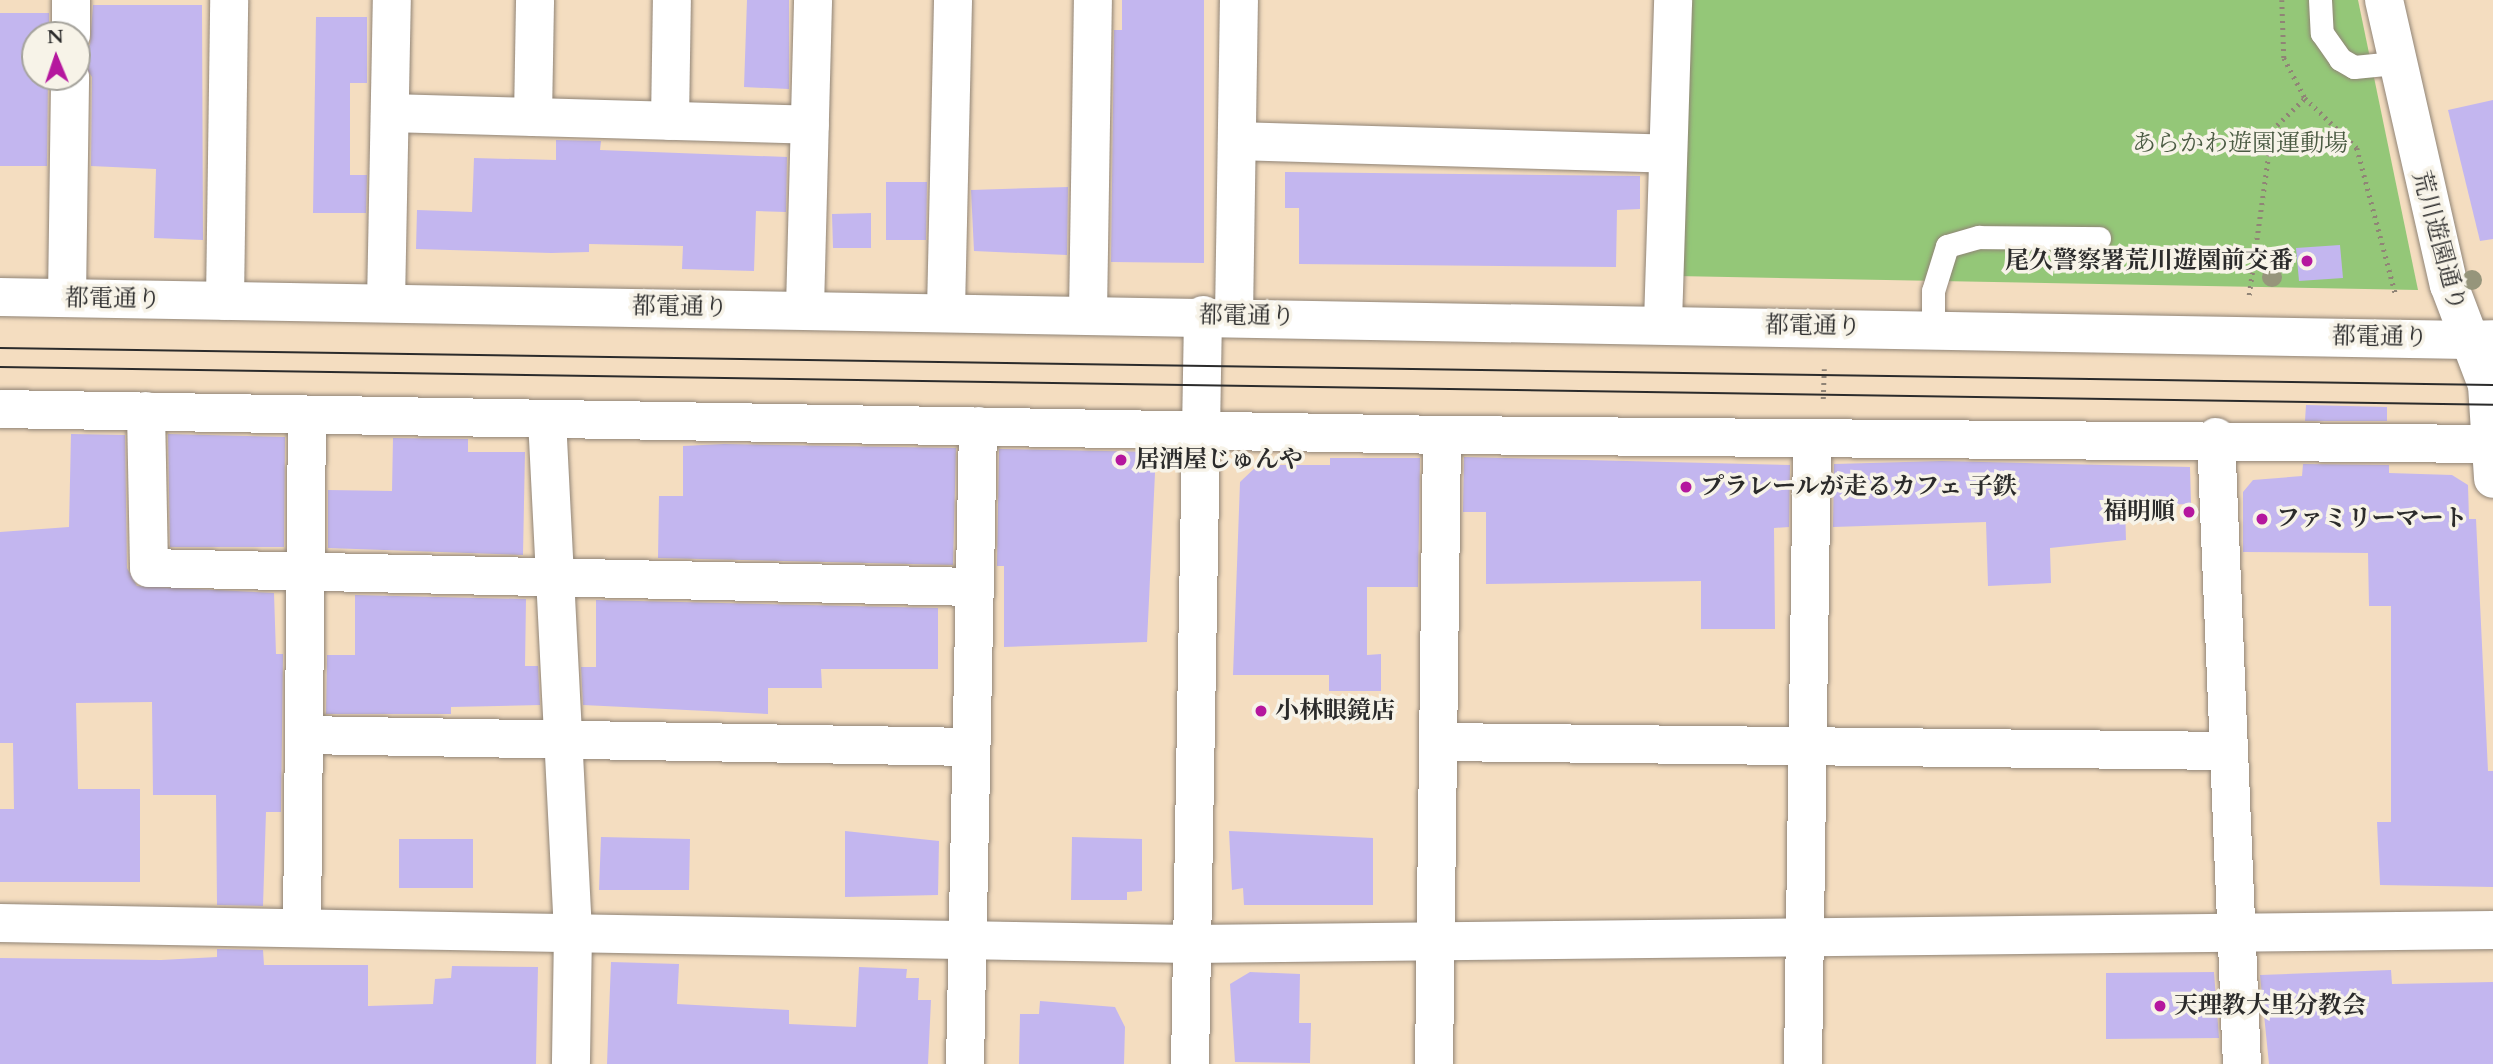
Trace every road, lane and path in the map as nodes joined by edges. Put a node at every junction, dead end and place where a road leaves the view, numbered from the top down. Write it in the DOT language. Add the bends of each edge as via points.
graph roads {
  1 [pos="71,0"];
  2 [pos="229,0"];
  3 [pos="392,0"];
  4 [pos="535,0"];
  5 [pos="672,0"];
  6 [pos="813,0"];
  7 [pos="953,0"];
  8 [pos="1093,0"];
  9 [pos="1239,0"];
  10 [pos="1673,0"];
  11 [pos="2281,0"];
  12 [pos="2320,0"];
  13 [pos="2385,0"];
  14 [pos="71,21"];
  15 [pos="2395,64"];
  16 [pos="70,91"];
  17 [pos="2305,98"];
  18 [pos="390,113"];
  19 [pos="533,117"];
  20 [pos="670,121"];
  21 [pos="810,125"];
  22 [pos="1237,141"];
  23 [pos="1668,154"];
  24 [pos="2099,238"];
  25 [pos="2249,296"];
  26 [pos="0,297"];
  27 [pos="67,298"];
  28 [pos="2397,300"];
  29 [pos="225,301"];
  30 [pos="386,303"];
  31 [pos="805,309"];
  32 [pos="946,310"];
  33 [pos="1088,313"];
  34 [pos="1219,316"];
  35 [pos="1663,323"];
  36 [pos="1933,328"];
  37 [pos="2480,340"];
  38 [pos="0,409"];
  39 [pos="146,411"];
  40 [pos="307,415"];
  41 [pos="547,419"];
  42 [pos="978,426"];
  43 [pos="1201,431"];
  44 [pos="1442,435"];
  45 [pos="2216,437"];
  46 [pos="1812,440"];
  47 [pos="2492,455"];
  48 [pos="305,572"];
  49 [pos="555,582"];
  50 [pos="975,587"];
  51 [pos="304,735"];
  52 [pos="563,740"];
  53 [pos="1438,742"];
  54 [pos="971,747"];
  55 [pos="1808,749"];
  56 [pos="2228,751"];
  57 [pos="0,923"];
  58 [pos="302,928"];
  59 [pos="2493,930"];
  60 [pos="573,932"];
  61 [pos="2237,935"];
  62 [pos="1805,937"];
  63 [pos="967,938"];
  64 [pos="1435,942"];
  65 [pos="1191,944"];
  66 [pos="571,1064"];
  67 [pos="965,1064"];
  68 [pos="1189,1064"];
  69 [pos="1434,1064"];
  70 [pos="1803,1064"];
  71 [pos="2242,1064"];
  1 -- 14 [label="street"];
  2 -- 29 [label="street"];
  3 -- 18 [label="street"];
  4 -- 19 [label="street"];
  5 -- 20 [label="street"];
  6 -- 21 [label="street"];
  7 -- 32 [label="street"];
  8 -- 33 [label="street"];
  9 -- 22 [label="street"];
  10 -- 23 [label="street"];
  11 -- 17 [label="path" via="2284,58"];
  12 -- 15 [label="lane" via="2322,33 2340,59 2354,67"];
  13 -- 15 [label="street, 荒川遊園通り"];
  15 -- 37 [label="street, 荒川遊園通り"];
  16 -- 27 [label="street"];
  17 -- 25 [label="path" via="2272,130"];
  17 -- 28 [label="path" via="2357,148"];
  18 -- 19 [label="street"];
  18 -- 30 [label="street"];
  19 -- 20 [label="street"];
  20 -- 21 [label="street"];
  21 -- 31 [label="street"];
  22 -- 23 [label="street"];
  22 -- 34 [label="street"];
  23 -- 35 [label="street"];
  24 -- 36 [label="lane" via="1979,236 1947,246 1933,291"];
  26 -- 27 [label="street, 都電通り"];
  27 -- 29 [label="street, 都電通り"];
  29 -- 30 [label="street, 都電通り"];
  30 -- 31 [label="street, 都電通り"];
  31 -- 32 [label="street, 都電通り"];
  32 -- 33 [label="street, 都電通り"];
  33 -- 34 [label="street, 都電通り"];
  34 -- 35 [label="street, 都電通り"];
  34 -- 43 [label="street"];
  35 -- 36 [label="street, 都電通り"];
  36 -- 37 [label="street, 都電通り"];
  37 -- 47 [label="street, 荒川遊園通り"];
  38 -- 39 [label="street"];
  39 -- 40 [label="street"];
  39 -- 48 [label="street" via="149,568"];
  40 -- 41 [label="street"];
  40 -- 48 [label="street"];
  41 -- 42 [label="street"];
  41 -- 49 [label="street"];
  42 -- 43 [label="street"];
  42 -- 50 [label="street"];
  43 -- 44 [label="street"];
  43 -- 65 [label="street"];
  44 -- 46 [label="street"];
  44 -- 53 [label="street"];
  45 -- 46 [label="street"];
  45 -- 47 [label="street"];
  45 -- 56 [label="street"];
  46 -- 55 [label="street"];
  48 -- 49 [label="street"];
  48 -- 51 [label="street"];
  49 -- 50 [label="street"];
  49 -- 52 [label="street"];
  50 -- 54 [label="street"];
  51 -- 52 [label="street"];
  51 -- 58 [label="street"];
  52 -- 54 [label="street"];
  52 -- 60 [label="street"];
  53 -- 55 [label="street"];
  53 -- 64 [label="street"];
  54 -- 63 [label="street"];
  55 -- 56 [label="street"];
  55 -- 62 [label="street"];
  56 -- 61 [label="street"];
  57 -- 58 [label="street"];
  58 -- 60 [label="street"];
  59 -- 61 [label="street"];
  60 -- 63 [label="street"];
  60 -- 66 [label="street"];
  61 -- 62 [label="street"];
  61 -- 71 [label="street"];
  62 -- 64 [label="street"];
  62 -- 70 [label="street"];
  63 -- 65 [label="street"];
  63 -- 67 [label="street"];
  64 -- 65 [label="street"];
  64 -- 69 [label="street"];
  65 -- 68 [label="street"];
}
